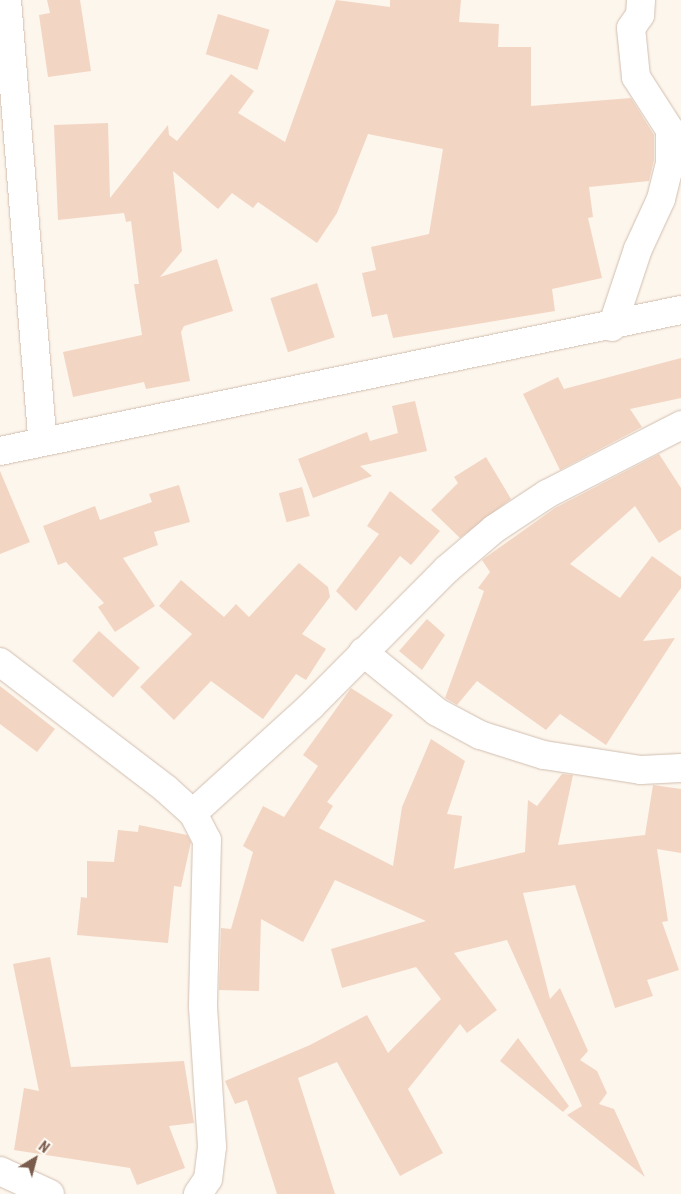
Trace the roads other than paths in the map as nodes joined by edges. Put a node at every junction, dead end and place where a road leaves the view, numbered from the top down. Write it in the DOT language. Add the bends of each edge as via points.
graph roads {
  1 [pos="8,0"];
  2 [pos="641,0"];
  3 [pos="681,310"];
  4 [pos="612,327"];
  5 [pos="681,425"];
  6 [pos="42,439"];
  7 [pos="0,451"];
  8 [pos="363,652"];
  9 [pos="0,662"];
  10 [pos="681,768"];
  11 [pos="193,813"];
  12 [pos="0,1171"];
  13 [pos="50,1194"];
  14 [pos="198,1194"];
  1 -- 6 [label="street"];
  2 -- 4 [label="street" via="640,15 631,28 636,77 670,130 670,162 661,199 638,249"];
  3 -- 4 [label="street"];
  4 -- 6 [label="street"];
  5 -- 8 [label="street" via="547,494 494,529"];
  6 -- 7 [label="street"];
  8 -- 10 [label="street" via="438,712 480,735 544,755 640,770"];
  8 -- 11 [label="street" via="312,706"];
  9 -- 11 [label="street"];
  11 -- 14 [label="street" via="207,840 203,1007 212,1147 208,1178"];
  12 -- 13 [label="street"];
}
